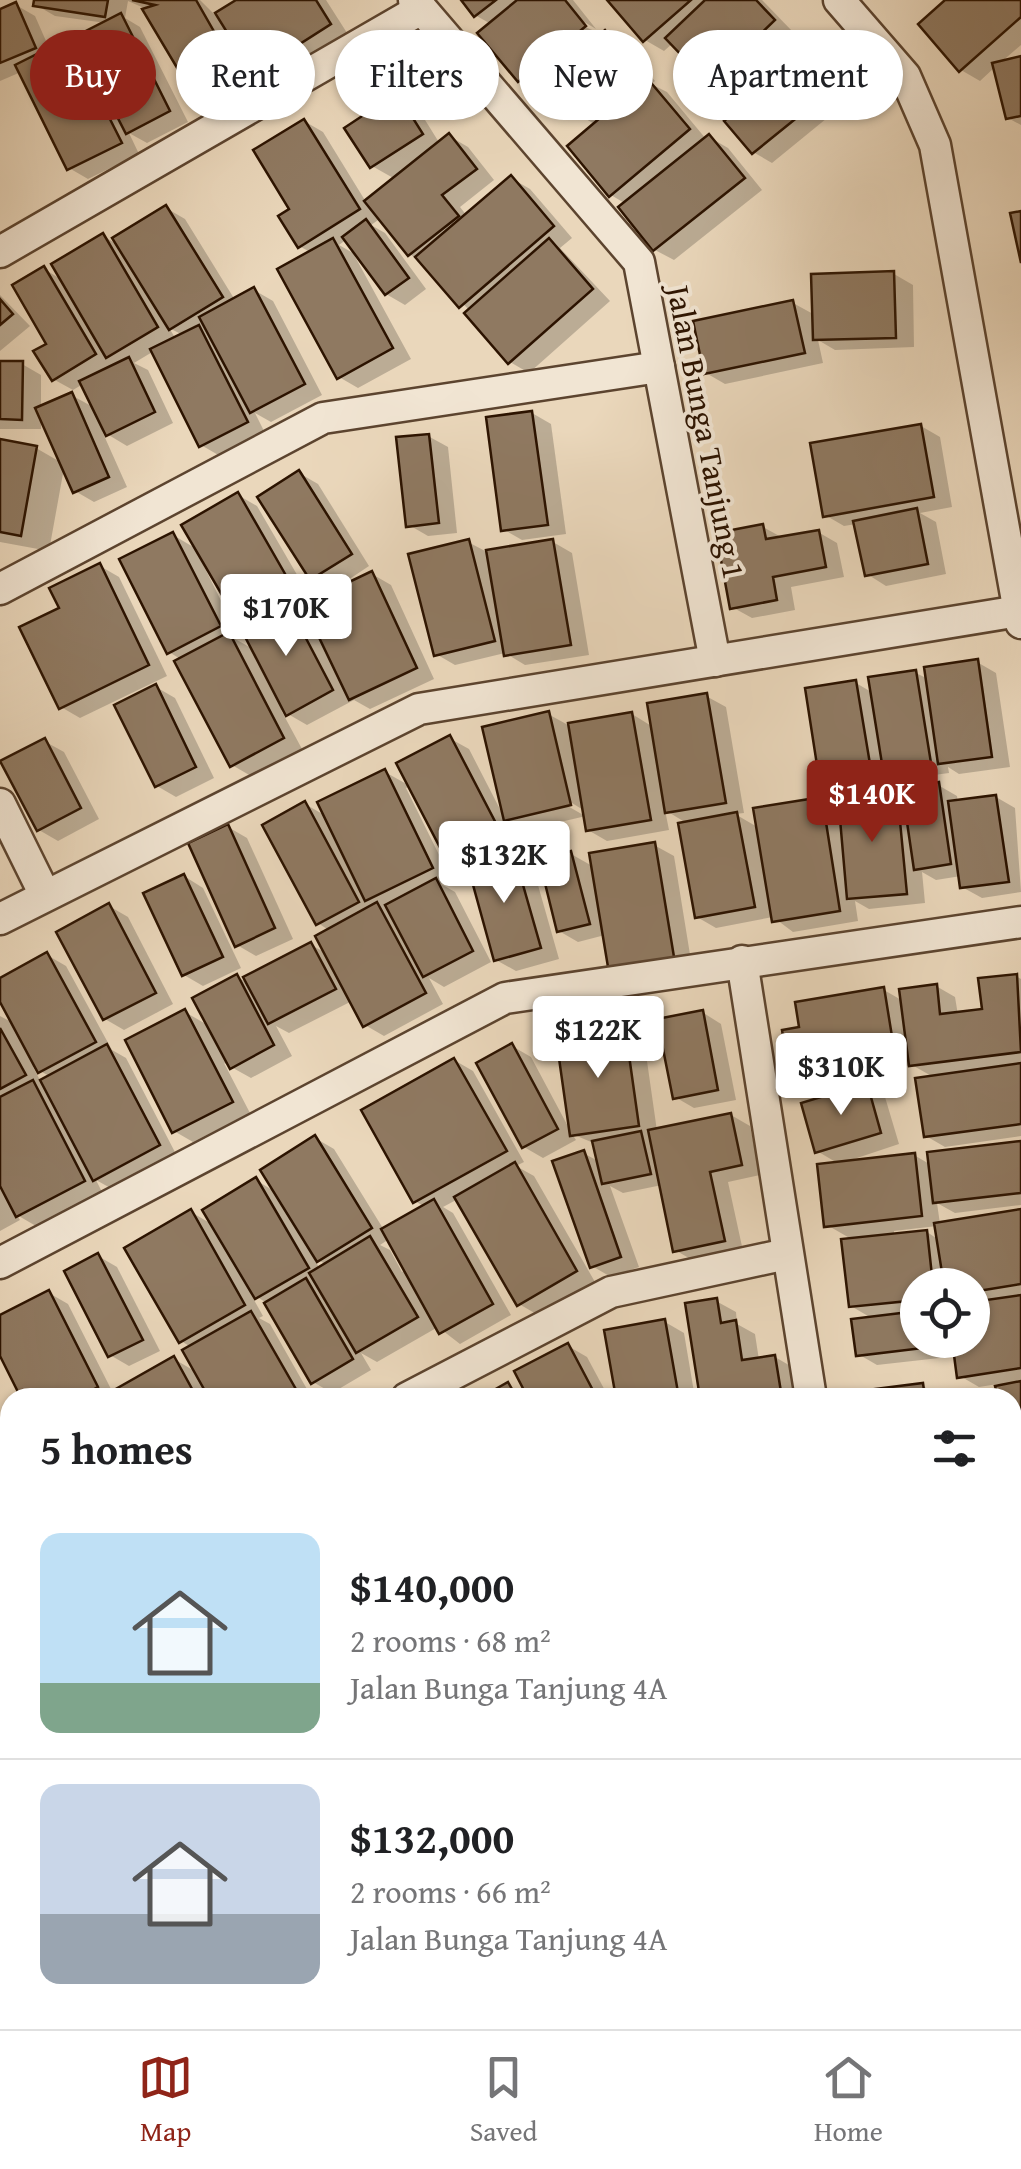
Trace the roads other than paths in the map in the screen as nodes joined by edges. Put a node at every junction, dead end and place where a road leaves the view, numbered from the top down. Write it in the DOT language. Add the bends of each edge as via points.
graph roads {
  1 [pos="839,0"];
  2 [pos="418,4"];
  3 [pos="2,246"];
  4 [pos="659,367"];
  5 [pos="0,589"];
  6 [pos="1020,617"];
  7 [pos="715,661"];
  8 [pos="0,804"];
  9 [pos="45,896"];
  10 [pos="0,919"];
  11 [pos="1021,922"];
  12 [pos="742,961"];
  13 [pos="787,1254"];
  14 [pos="0,1263"];
  15 [pos="426,1388"];
  16 [pos="808,1388"];
  1 -- 6 [label="street" via="905,76 935,145"];
  2 -- 3 [label="street"];
  2 -- 4 [label="street, Jalan Bunga Tanjung 1" via="639,262"];
  4 -- 5 [label="street" via="323,418"];
  4 -- 7 [label="street, Jalan Bunga Tanjung 1"];
  6 -- 7 [label="street"];
  7 -- 9 [label="street" via="419,708"];
  8 -- 9 [label="street"];
  9 -- 10 [label="street"];
  11 -- 12 [label="street"];
  12 -- 13 [label="street"];
  12 -- 14 [label="street" via="505,998"];
  13 -- 15 [label="street" via="611,1292"];
  13 -- 16 [label="street"];
}
